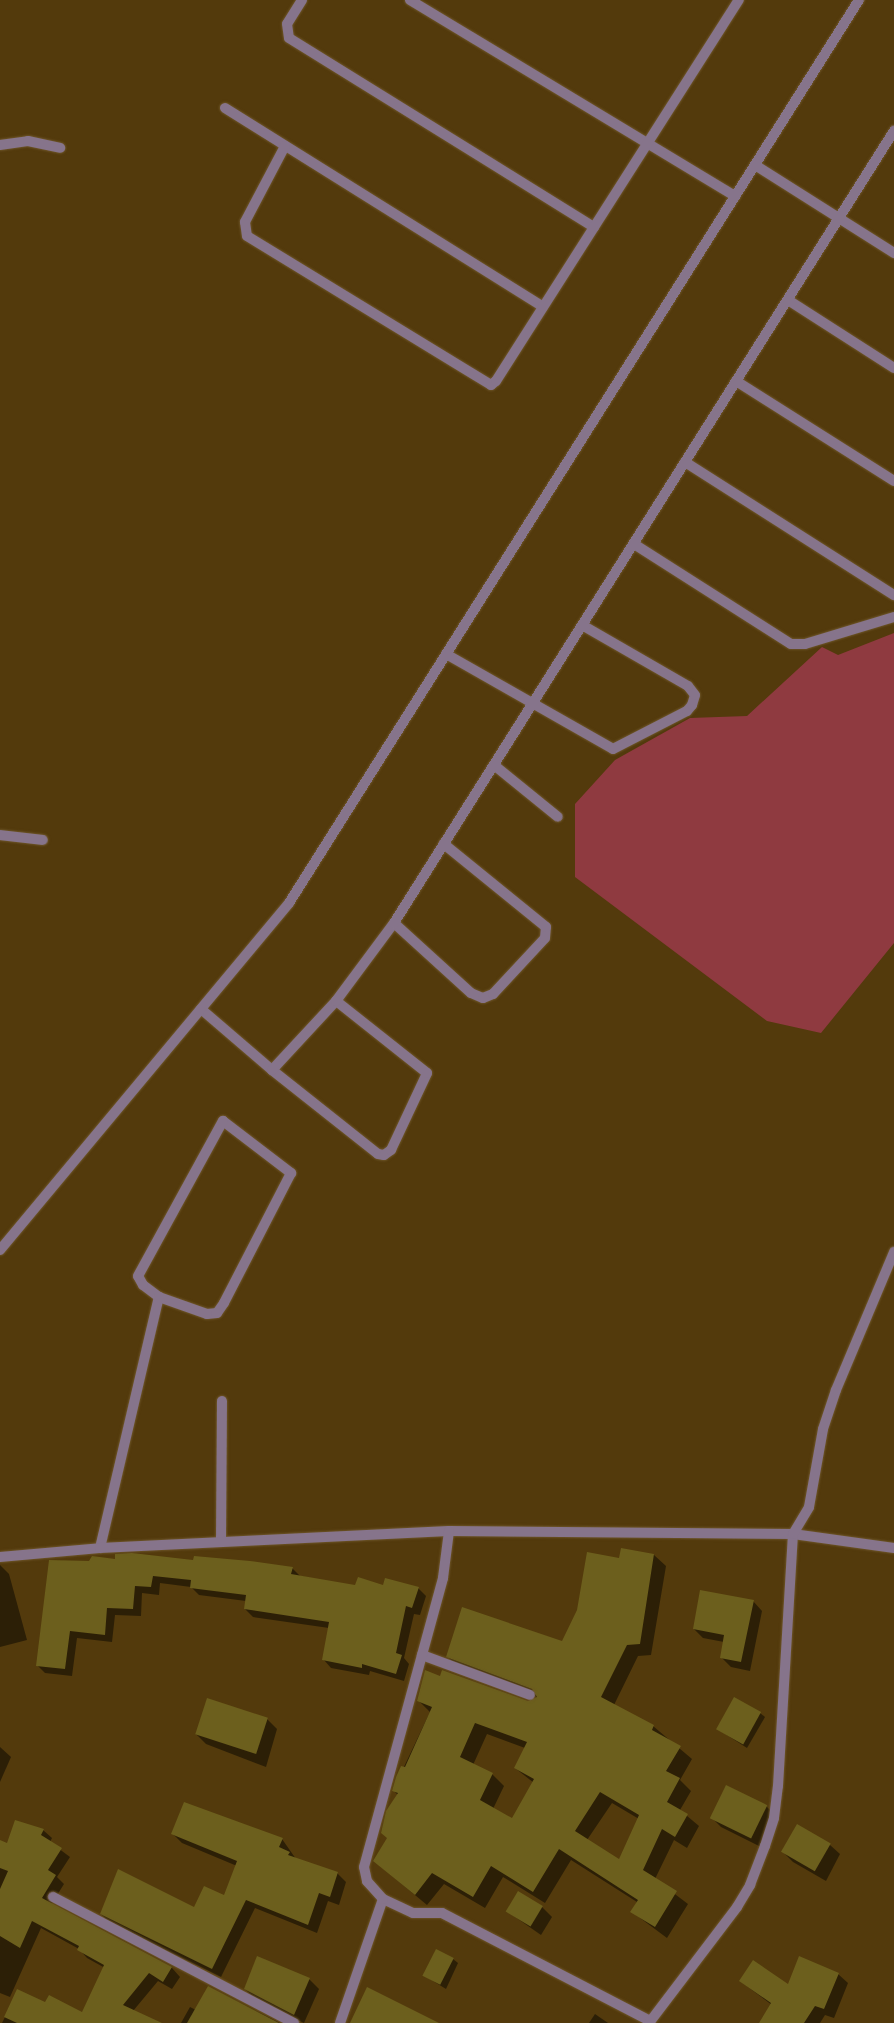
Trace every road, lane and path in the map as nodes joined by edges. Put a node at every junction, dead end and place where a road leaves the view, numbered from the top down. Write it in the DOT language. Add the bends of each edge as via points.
graph roads {
  1 [pos="302,0"];
  2 [pos="410,0"];
  3 [pos="738,0"];
  4 [pos="859,0"];
  5 [pos="224,108"];
  6 [pos="894,132"];
  7 [pos="648,143"];
  8 [pos="0,145"];
  9 [pos="285,146"];
  10 [pos="60,148"];
  11 [pos="755,165"];
  12 [pos="735,196"];
  13 [pos="839,218"];
  14 [pos="594,227"];
  15 [pos="894,253"];
  16 [pos="788,300"];
  17 [pos="543,307"];
  18 [pos="894,368"];
  19 [pos="736,381"];
  20 [pos="685,462"];
  21 [pos="894,482"];
  22 [pos="634,544"];
  23 [pos="894,595"];
  24 [pos="894,617"];
  25 [pos="582,625"];
  26 [pos="446,654"];
  27 [pos="532,704"];
  28 [pos="494,765"];
  29 [pos="558,816"];
  30 [pos="0,835"];
  31 [pos="43,840"];
  32 [pos="444,844"];
  33 [pos="394,923"];
  34 [pos="336,1001"];
  35 [pos="201,1009"];
  36 [pos="272,1070"];
  37 [pos="0,1250"];
  38 [pos="894,1252"];
  39 [pos="159,1297"];
  40 [pos="222,1401"];
  41 [pos="449,1531"];
  42 [pos="793,1534"];
  43 [pos="221,1542"];
  44 [pos="100,1548"];
  45 [pos="894,1548"];
  46 [pos="0,1557"];
  47 [pos="422,1655"];
  48 [pos="530,1695"];
  49 [pos="53,1897"];
  50 [pos="383,1899"];
  51 [pos="650,2022"];
  52 [pos="294,2023"];
  53 [pos="340,2023"];
  1 -- 14 [label="street" via="287,24 288,38"];
  2 -- 7 [label="street"];
  3 -- 7 [label="street"];
  4 -- 11 [label="street"];
  5 -- 9 [label="street"];
  6 -- 13 [label="street"];
  7 -- 12 [label="street"];
  7 -- 14 [label="street"];
  8 -- 10 [label="street" via="28,141"];
  9 -- 17 [label="street"];
  9 -- 17 [label="street" via="244,228 248,236 264,246 488,385 496,381"];
  11 -- 12 [label="street"];
  11 -- 13 [label="street"];
  12 -- 26 [label="street"];
  13 -- 15 [label="street"];
  13 -- 16 [label="street"];
  14 -- 17 [label="street"];
  16 -- 18 [label="street"];
  16 -- 19 [label="street"];
  19 -- 20 [label="street"];
  19 -- 21 [label="street"];
  20 -- 22 [label="street"];
  20 -- 23 [label="street"];
  22 -- 24 [label="street" via="791,644 805,644"];
  22 -- 25 [label="street"];
  25 -- 27 [label="street"];
  25 -- 27 [label="street" via="688,686 695,695 692,705 687,711 613,748"];
  26 -- 27 [label="street"];
  26 -- 35 [label="street" via="288,903 270,929"];
  27 -- 28 [label="street"];
  28 -- 29 [label="street"];
  28 -- 32 [label="street"];
  30 -- 31 [label="street"];
  32 -- 33 [label="street"];
  32 -- 33 [label="street" via="546,927 545,938 493,994 483,998 471,993"];
  33 -- 34 [label="street"];
  34 -- 36 [label="street"];
  34 -- 36 [label="street" via="427,1074 391,1150 384,1155 378,1154"];
  35 -- 36 [label="street"];
  35 -- 37 [label="street"];
  38 -- 42 [label="street" via="836,1390 823,1429 809,1507"];
  39 -- 39 [label="street" via="203,1314 217,1313 291,1173 223,1121 140,1271 141,1282"];
  39 -- 44 [label="street"];
  40 -- 43 [label="street"];
  41 -- 42 [label="street"];
  41 -- 43 [label="street"];
  41 -- 47 [label="street" via="442,1578"];
  42 -- 45 [label="street"];
  42 -- 51 [label="street" via="774,1818 750,1885 737,1907"];
  43 -- 44 [label="street"];
  44 -- 46 [label="street"];
  47 -- 48 [label="street"];
  47 -- 50 [label="street" via="364,1867 367,1882"];
  49 -- 52 [label="street"];
  50 -- 51 [label="street" via="413,1913 442,1913"];
  50 -- 53 [label="street"];
}
